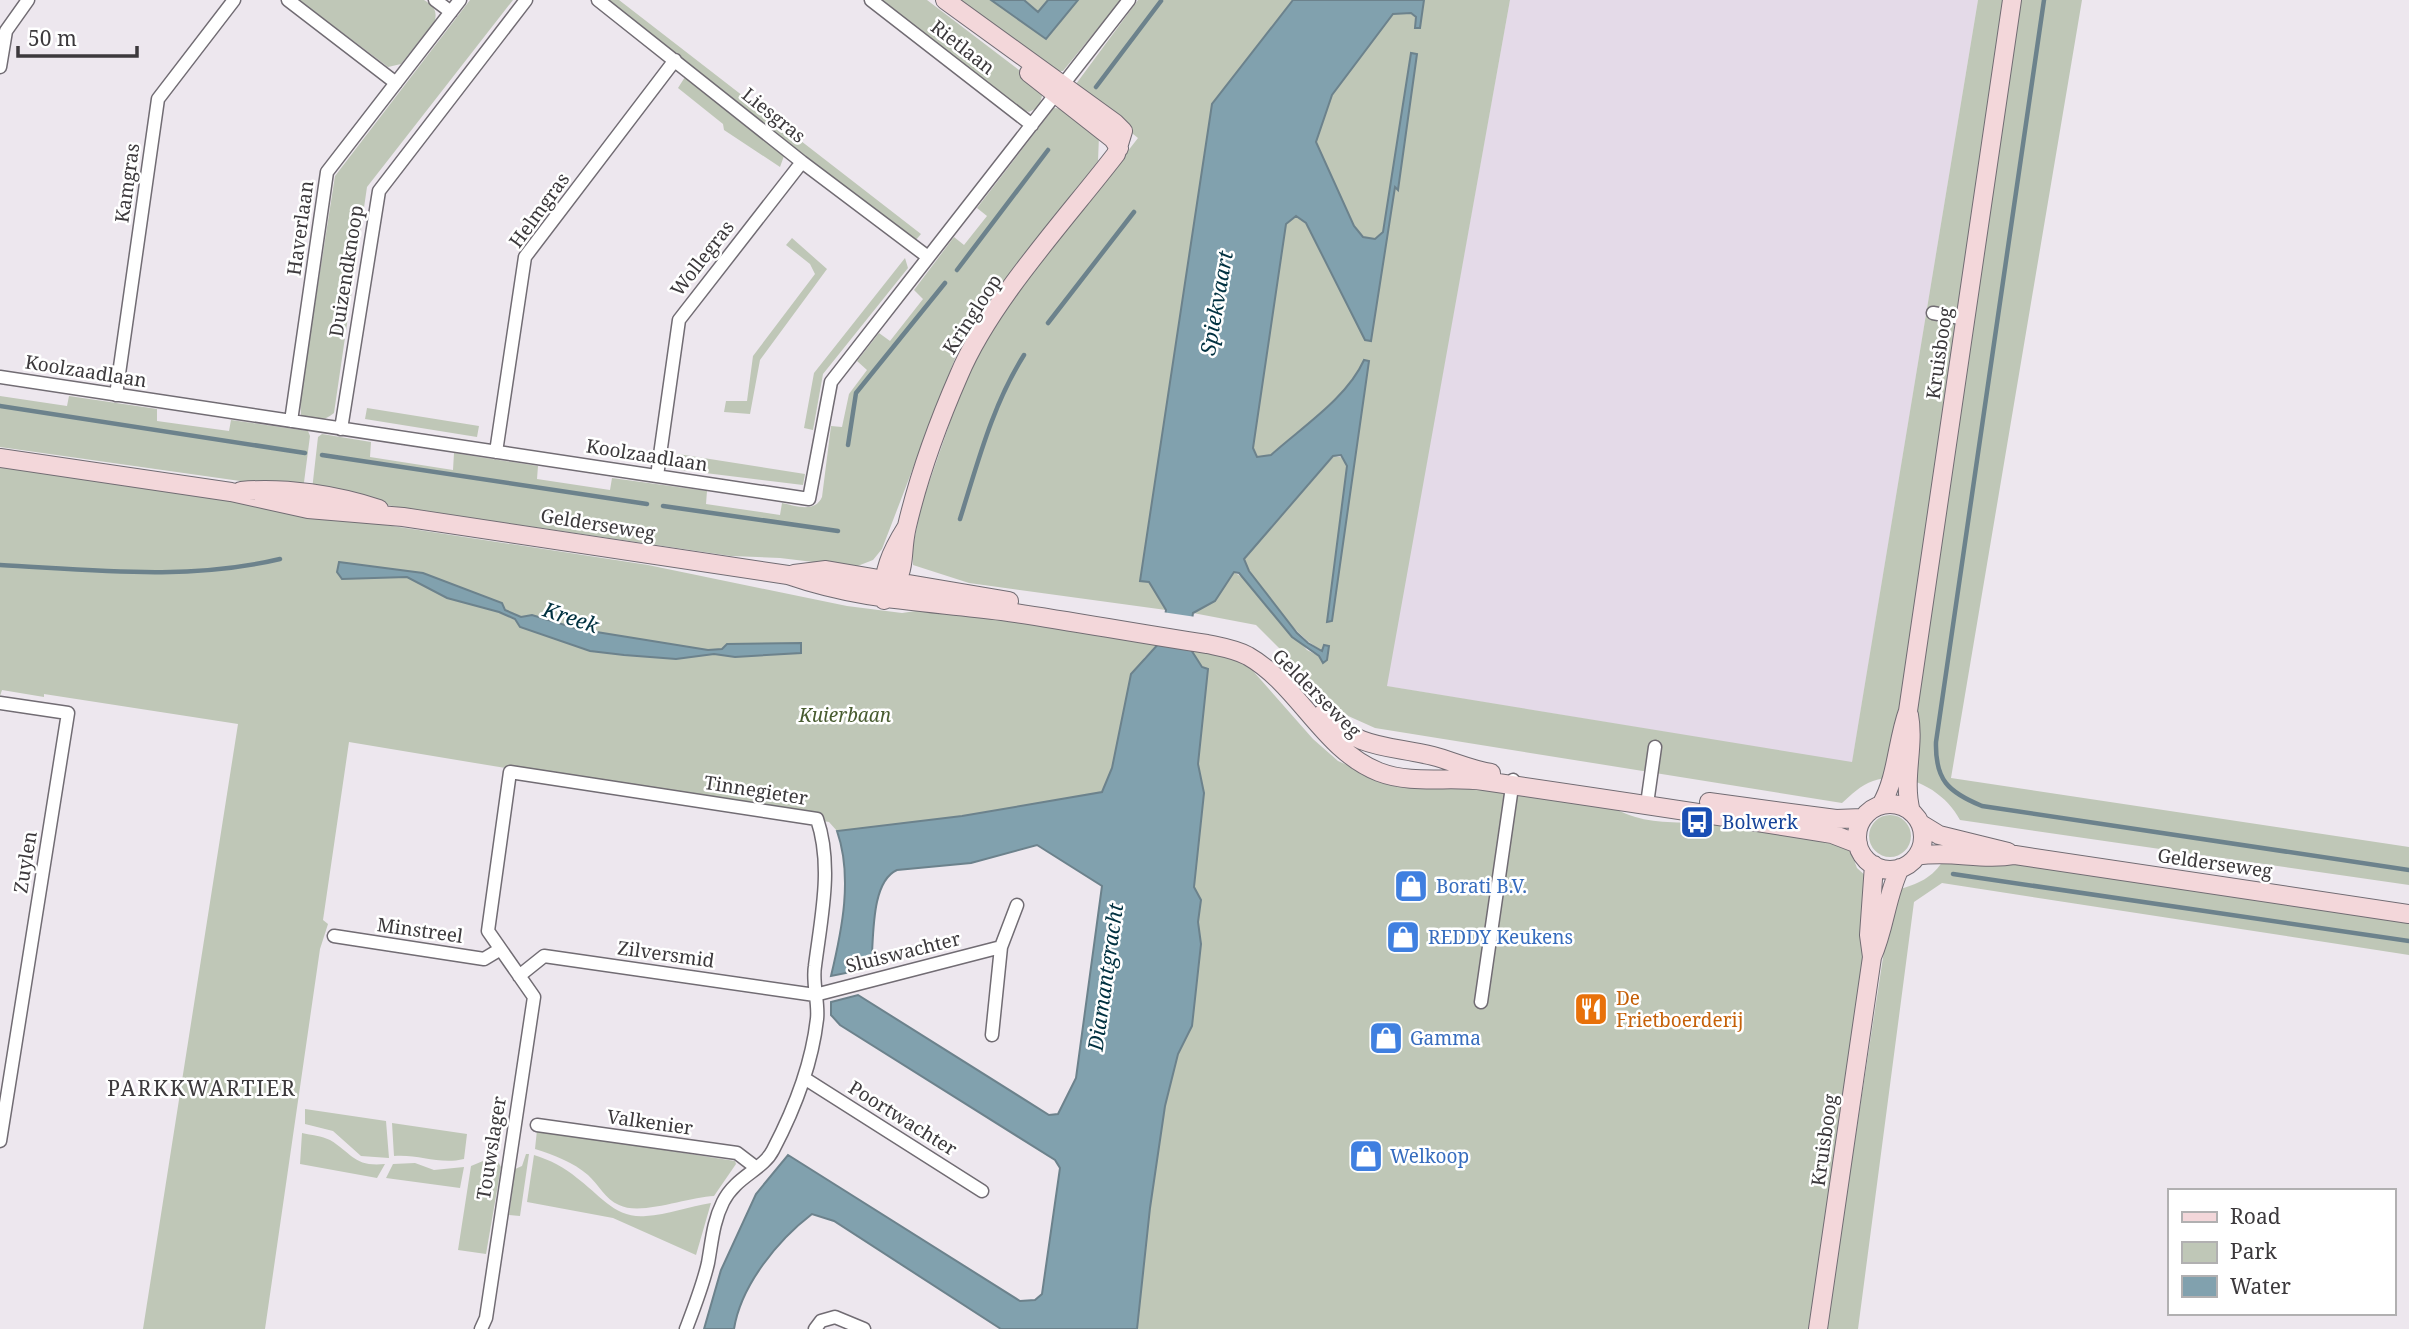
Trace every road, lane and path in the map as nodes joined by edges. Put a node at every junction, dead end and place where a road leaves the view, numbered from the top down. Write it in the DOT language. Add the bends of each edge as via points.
graph roads {
  1 [pos="28,0"];
  2 [pos="234,0"];
  3 [pos="288,0"];
  4 [pos="435,0"];
  5 [pos="460,0"];
  6 [pos="526,0"];
  7 [pos="598,0"];
  8 [pos="871,0"];
  9 [pos="945,0"];
  10 [pos="1129,0"];
  11 [pos="2012,0"];
  12 [pos="451,12"];
  13 [pos="676,60"];
  14 [pos="0,67"];
  15 [pos="396,83"];
  16 [pos="1060,89"];
  17 [pos="1032,125"];
  18 [pos="802,162"];
  19 [pos="928,257"];
  20 [pos="1933,313"];
  21 [pos="1966,318"];
  22 [pos="0,377"];
  23 [pos="116,395"];
  24 [pos="291,421"];
  25 [pos="341,429"];
  26 [pos="496,452"];
  27 [pos="0,457"];
  28 [pos="657,476"];
  29 [pos="788,575"];
  30 [pos="890,582"];
  31 [pos="884,600"];
  32 [pos="1146,629"];
  33 [pos="1208,639"];
  34 [pos="0,702"];
  35 [pos="1908,711"];
  36 [pos="1656,747"];
  37 [pos="1513,781"];
  38 [pos="1648,799"];
  39 [pos="1881,805"];
  40 [pos="1863,818"];
  41 [pos="1916,818"];
  42 [pos="1858,844"];
  43 [pos="2015,855"];
  44 [pos="1917,856"];
  45 [pos="1874,865"];
  46 [pos="1900,868"];
  47 [pos="1017,905"];
  48 [pos="2409,914"];
  49 [pos="334,936"];
  50 [pos="1000,947"];
  51 [pos="499,950"];
  52 [pos="1872,957"];
  53 [pos="519,976"];
  54 [pos="815,995"];
  55 [pos="1481,1002"];
  56 [pos="992,1035"];
  57 [pos="804,1078"];
  58 [pos="4,1092"];
  59 [pos="537,1125"];
  60 [pos="0,1141"];
  61 [pos="754,1167"];
  62 [pos="982,1191"];
  63 [pos="481,1329"];
  64 [pos="687,1329"];
  65 [pos="815,1329"];
  66 [pos="863,1329"];
  67 [pos="1818,1329"];
  1 -- 14 [label="street" via="5,31"];
  2 -- 23 [label="street, Kamgras" via="158,99"];
  3 -- 15 [label="street"];
  4 -- 12 [label="street"];
  5 -- 12 [label="street, Haverlaan"];
  6 -- 25 [label="street, Duizendknoop" via="379,191"];
  7 -- 13 [label="street, Liesgras"];
  8 -- 17 [label="street, Rietlaan"];
  9 -- 16 [label="street, Kringloop" via="1006,47 1017,64"];
  10 -- 16 [label="street, Koolzaadlaan"];
  11 -- 21 [label="street, Kruisboog"];
  12 -- 15 [label="street, Haverlaan"];
  13 -- 18 [label="street, Liesgras"];
  13 -- 26 [label="street, Helmgras" via="525,257"];
  15 -- 24 [label="street, Haverlaan" via="327,172"];
  16 -- 17 [label="street, Koolzaadlaan"];
  16 -- 30 [label="street, Kringloop" via="1119,148 978,339 959,373 906,528 893,548"];
  17 -- 19 [label="street, Koolzaadlaan"];
  18 -- 19 [label="street, Liesgras"];
  18 -- 28 [label="street, Wollegras" via="679,320"];
  19 -- 28 [label="street, Koolzaadlaan" via="831,382 809,499"];
  20 -- 21 [label="street"];
  21 -- 35 [label="street, Kruisboog"];
  22 -- 23 [label="street, Koolzaadlaan"];
  23 -- 24 [label="street, Koolzaadlaan"];
  24 -- 25 [label="street, Koolzaadlaan"];
  25 -- 26 [label="street, Koolzaadlaan"];
  26 -- 28 [label="street, Koolzaadlaan"];
  27 -- 29 [label="street, Gelderseweg" via="231,492 269,489 357,502 403,517"];
  29 -- 30 [label="street, Gelderseweg" via="826,570"];
  29 -- 31 [label="street, Gelderseweg"];
  30 -- 31 [label="street, Kringloop"];
  30 -- 32 [label="street, Gelderseweg"];
  31 -- 32 [label="street, Gelderseweg"];
  32 -- 33 [label="street, Gelderseweg"];
  33 -- 37 [label="street, Gelderseweg" via="1252,645 1261,651 1349,737"];
  33 -- 37 [label="street, Gelderseweg" via="1261,665 1337,743 1380,773 1434,782"];
  34 -- 58 [label="street, Zuylen" via="68,713"];
  35 -- 39 [label="street, Kruisboog"];
  35 -- 41 [label="street, Kruisboog" via="1912,732 1907,795"];
  36 -- 38 [label="street"];
  37 -- 38 [label="street, Gelderseweg"];
  37 -- 55 [label="street"];
  38 -- 40 [label="street, Gelderseweg"];
  38 -- 42 [label="street, Gelderseweg" via="1832,834"];
  39 -- 40 [label="street"];
  39 -- 41 [label="street" via="1895,804"];
  40 -- 42 [label="street"];
  41 -- 43 [label="street, Gelderseweg" via="1939,835"];
  41 -- 44 [label="street" via="1923,835"];
  42 -- 45 [label="street"];
  43 -- 44 [label="street, Gelderseweg"];
  43 -- 48 [label="street, Gelderseweg"];
  44 -- 46 [label="street"];
  45 -- 46 [label="street"];
  45 -- 52 [label="street, Kruisboog"];
  46 -- 52 [label="street, Kruisboog"];
  47 -- 50 [label="street"];
  49 -- 51 [label="street, Minstreel" via="484,959"];
  50 -- 54 [label="street, Sluiswachter"];
  50 -- 56 [label="street"];
  51 -- 53 [label="street, Tinnegieter"];
  51 -- 54 [label="street, Tinnegieter" via="490,939 488,925 510,772 817,819 825,899 814,970"];
  52 -- 67 [label="street, Kruisboog"];
  53 -- 54 [label="street, Zilversmid" via="544,956"];
  53 -- 63 [label="street, Touwslager" via="534,997"];
  54 -- 57 [label="street, Tinnegieter" via="817,1017"];
  57 -- 61 [label="street, Tinnegieter" via="773,1151"];
  57 -- 62 [label="street, Poortwachter"];
  58 -- 60 [label="street, Zuylen"];
  59 -- 61 [label="street, Valkenier" via="737,1153"];
  61 -- 64 [label="street, Tinnegieter" via="724,1199 713,1224 708,1265"];
  65 -- 66 [label="street" via="821,1321 835,1317"];
}
